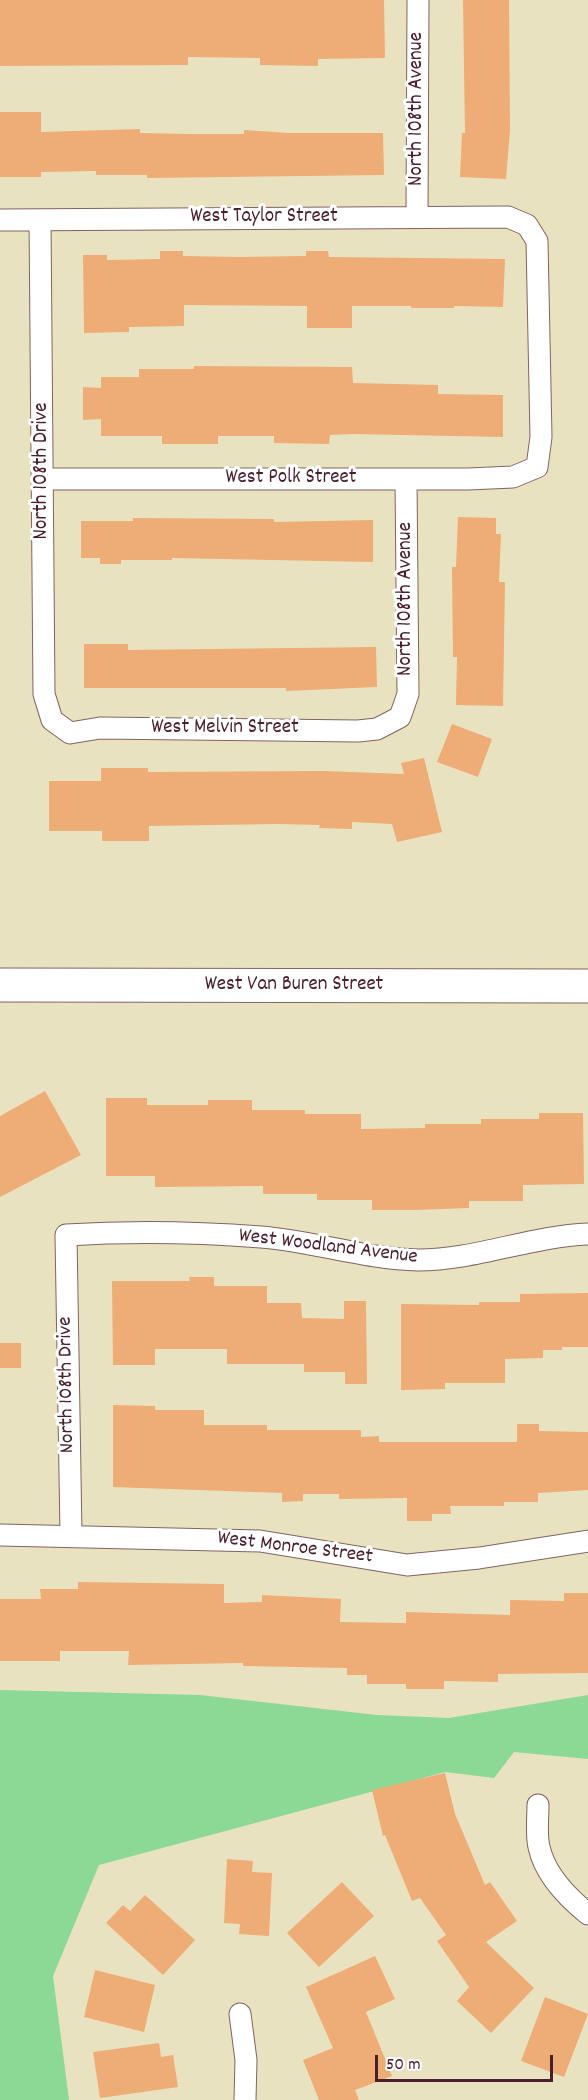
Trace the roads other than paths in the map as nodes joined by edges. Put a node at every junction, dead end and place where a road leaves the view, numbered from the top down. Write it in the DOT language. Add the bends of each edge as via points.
graph roads {
  1 [pos="418,0"];
  2 [pos="417,217"];
  3 [pos="0,220"];
  4 [pos="40,220"];
  5 [pos="537,467"];
  6 [pos="43,479"];
  7 [pos="406,479"];
  8 [pos="400,717"];
  9 [pos="52,720"];
  10 [pos="0,985"];
  11 [pos="588,986"];
  12 [pos="588,1234"];
  13 [pos="66,1235"];
  14 [pos="0,1535"];
  15 [pos="71,1535"];
  16 [pos="588,1541"];
  17 [pos="538,1805"];
  18 [pos="588,1914"];
  19 [pos="240,2014"];
  20 [pos="245,2100"];
  1 -- 2 [label="street, North 108th Avenue"];
  2 -- 4 [label="street, West Taylor Street"];
  2 -- 5 [label="street, West Taylor Street" via="508,217 527,225 537,241 541,437"];
  3 -- 4 [label="street, West Taylor Street"];
  4 -- 6 [label="street, North 108th Drive"];
  5 -- 7 [label="street, West Polk Street" via="513,477"];
  6 -- 7 [label="street, West Polk Street"];
  6 -- 9 [label="street, North 108th Drive" via="44,694"];
  7 -- 8 [label="street, North 108th Avenue" via="408,694"];
  8 -- 9 [label="street, West Melvin Street" via="376,729 358,730 100,728 70,733"];
  10 -- 11 [label="main road, West Van Buren Street"];
  12 -- 13 [label="street, West Woodland Avenue" via="447,1259 416,1260 262,1237 117,1232"];
  13 -- 15 [label="street, North 108th Drive"];
  14 -- 15 [label="street, West Monroe Street"];
  15 -- 16 [label="street, West Monroe Street" via="260,1541 407,1565"];
  17 -- 18 [label="street" via="539,1847 551,1874 568,1897"];
  19 -- 20 [label="street" via="246,2060"];
}
